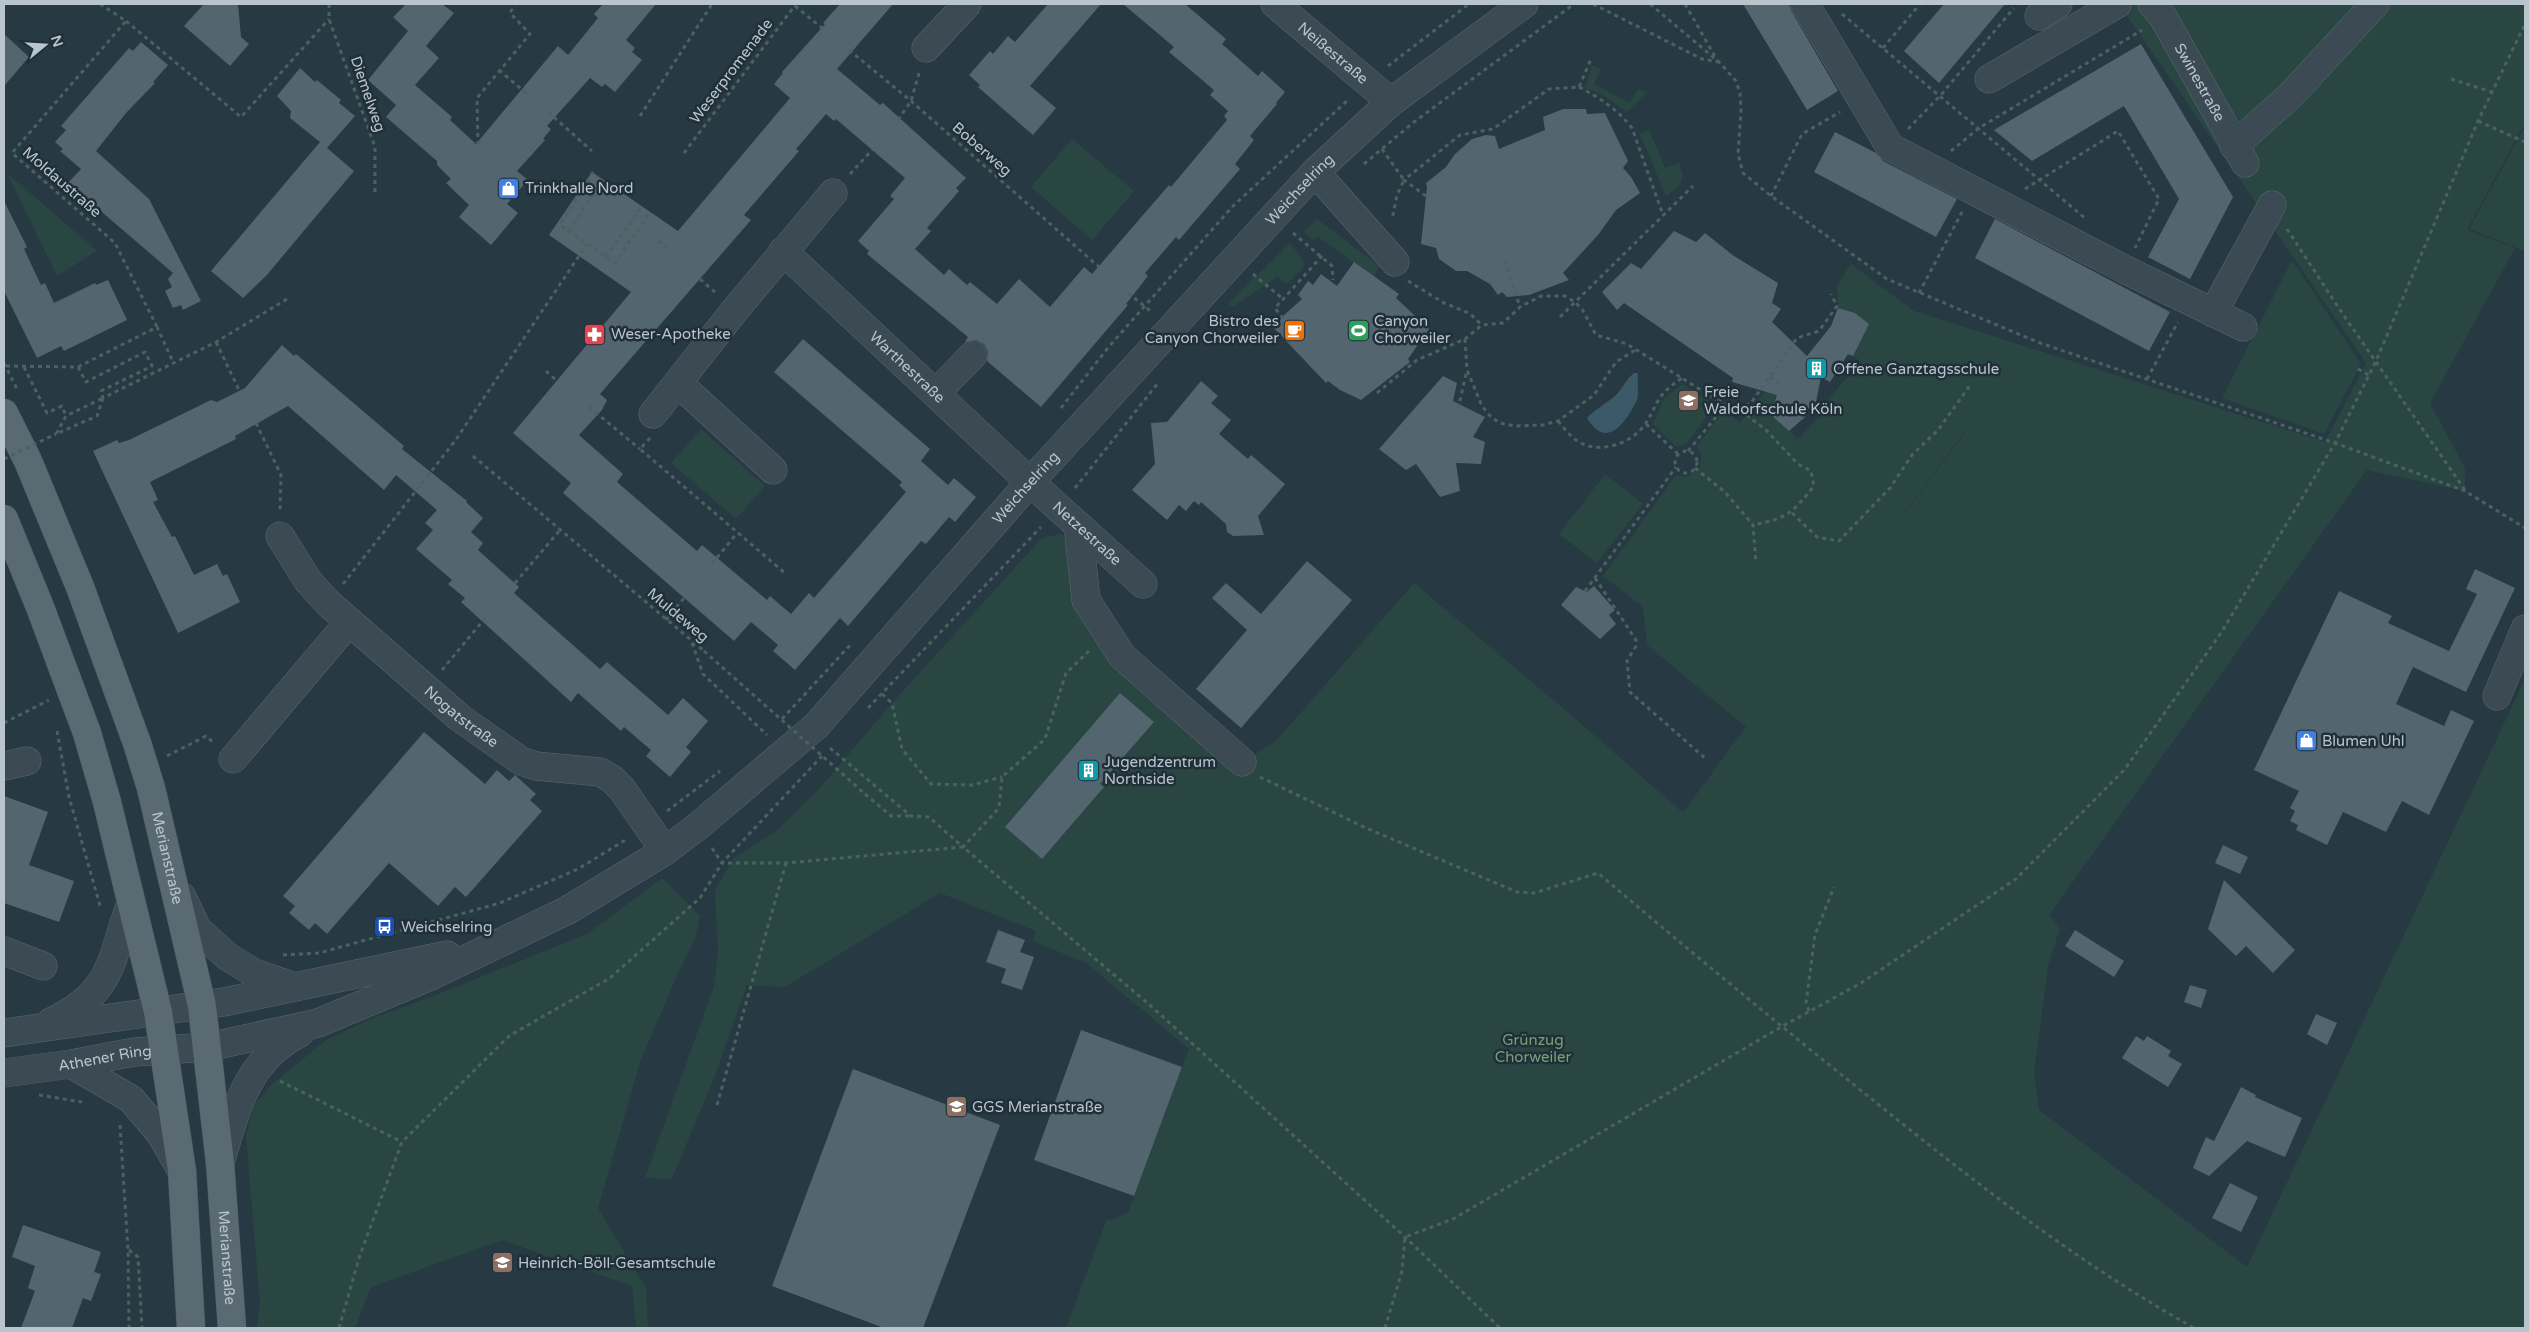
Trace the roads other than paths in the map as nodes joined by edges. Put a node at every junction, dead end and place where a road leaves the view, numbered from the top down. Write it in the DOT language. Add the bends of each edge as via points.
graph roads {
  1 [pos="967,4"];
  2 [pos="1275,4"];
  3 [pos="1524,4"];
  4 [pos="1805,4"];
  5 [pos="2117,4"];
  6 [pos="2375,4"];
  7 [pos="2158,11"];
  8 [pos="926,48"];
  9 [pos="1989,79"];
  10 [pos="1391,102"];
  11 [pos="1315,172"];
  12 [pos="832,193"];
  13 [pos="2272,205"];
  14 [pos="783,251"];
  15 [pos="1395,262"];
  16 [pos="2212,313"];
  17 [pos="2243,327"];
  18 [pos="973,355"];
  19 [pos="678,383"];
  20 [pos="936,393"];
  21 [pos="4,413"];
  22 [pos="653,414"];
  23 [pos="773,470"];
  24 [pos="1030,482"];
  25 [pos="1068,517"];
  26 [pos="4,519"];
  27 [pos="280,536"];
  28 [pos="1143,584"];
  29 [pos="349,622"];
  30 [pos="2525,629"];
  31 [pos="2497,696"];
  32 [pos="233,759"];
  33 [pos="1242,762"];
  34 [pos="665,851"];
  35 [pos="170,870"];
  36 [pos="131,903"];
  37 [pos="504,941"];
  38 [pos="4,952"];
  39 [pos="43,966"];
  40 [pos="292,986"];
  41 [pos="202,1006"];
  42 [pos="158,1012"];
  43 [pos="318,1023"];
  44 [pos="34,1030"];
  45 [pos="4,1033"];
  46 [pos="208,1047"];
  47 [pos="165,1050"];
  48 [pos="71,1064"];
  49 [pos="4,1073"];
  50 [pos="220,1163"];
  51 [pos="182,1171"];
  52 [pos="191,1328"];
  53 [pos="232,1328"];
  1 -- 8 [label="street"];
  2 -- 10 [label="street, Neißestraße"];
  3 -- 10 [label="street, Weichselring"];
  4 -- 16 [label="street" via="1890,147"];
  5 -- 9 [label="street"];
  6 -- 7 [label="street, Swinestraße" via="2240,154"];
  10 -- 11 [label="street, Weichselring"];
  11 -- 15 [label="street"];
  11 -- 24 [label="street, Weichselring"];
  12 -- 14 [label="street"];
  13 -- 16 [label="street"];
  14 -- 19 [label="street"];
  14 -- 20 [label="street, Warthestraße"];
  16 -- 17 [label="street"];
  18 -- 20 [label="street"];
  19 -- 22 [label="street"];
  19 -- 23 [label="street"];
  20 -- 24 [label="street, Warthestraße"];
  21 -- 35 [label="main road, Merianstraße" via="28,461 80,587 137,743"];
  24 -- 25 [label="street, Netzestraße"];
  24 -- 34 [label="street, Weichselring" via="816,726"];
  25 -- 28 [label="street, Netzestraße"];
  25 -- 33 [label="street" via="1086,600 1122,656"];
  26 -- 36 [label="main road" via="87,733"];
  27 -- 29 [label="street, Nogatstraße" via="308,581"];
  29 -- 32 [label="street"];
  29 -- 34 [label="street, Nogatstraße" via="460,718 521,762 600,772 612,779"];
  30 -- 31 [label="street"];
  34 -- 37 [label="street, Weichselring" via="568,910"];
  35 -- 40 [label="street" via="197,929 228,957 254,973"];
  35 -- 41 [label="main road, Merianstraße"];
  36 -- 42 [label="main road"];
  36 -- 44 [label="street" via="108,974 90,999 71,1013"];
  37 -- 40 [label="street, Weichselring" via="392,968"];
  37 -- 43 [label="street, Weichselring"];
  38 -- 39 [label="street"];
  40 -- 41 [label="street, Weichselring"];
  41 -- 42 [label="street, Weichselring"];
  41 -- 46 [label="main road, Merianstraße"];
  42 -- 44 [label="street"];
  42 -- 47 [label="main road"];
  43 -- 46 [label="street, Weichselring"];
  43 -- 50 [label="street" via="284,1041 255,1069 243,1092"];
  44 -- 45 [label="street"];
  46 -- 47 [label="street, Athener Ring"];
  46 -- 50 [label="main road, Merianstraße"];
  47 -- 48 [label="street, Athener Ring" via="134,1052"];
  47 -- 51 [label="main road"];
  48 -- 49 [label="street, Athener Ring"];
  48 -- 51 [label="street" via="131,1099 160,1133"];
  50 -- 53 [label="main road, Merianstraße"];
  51 -- 52 [label="main road"];
}
